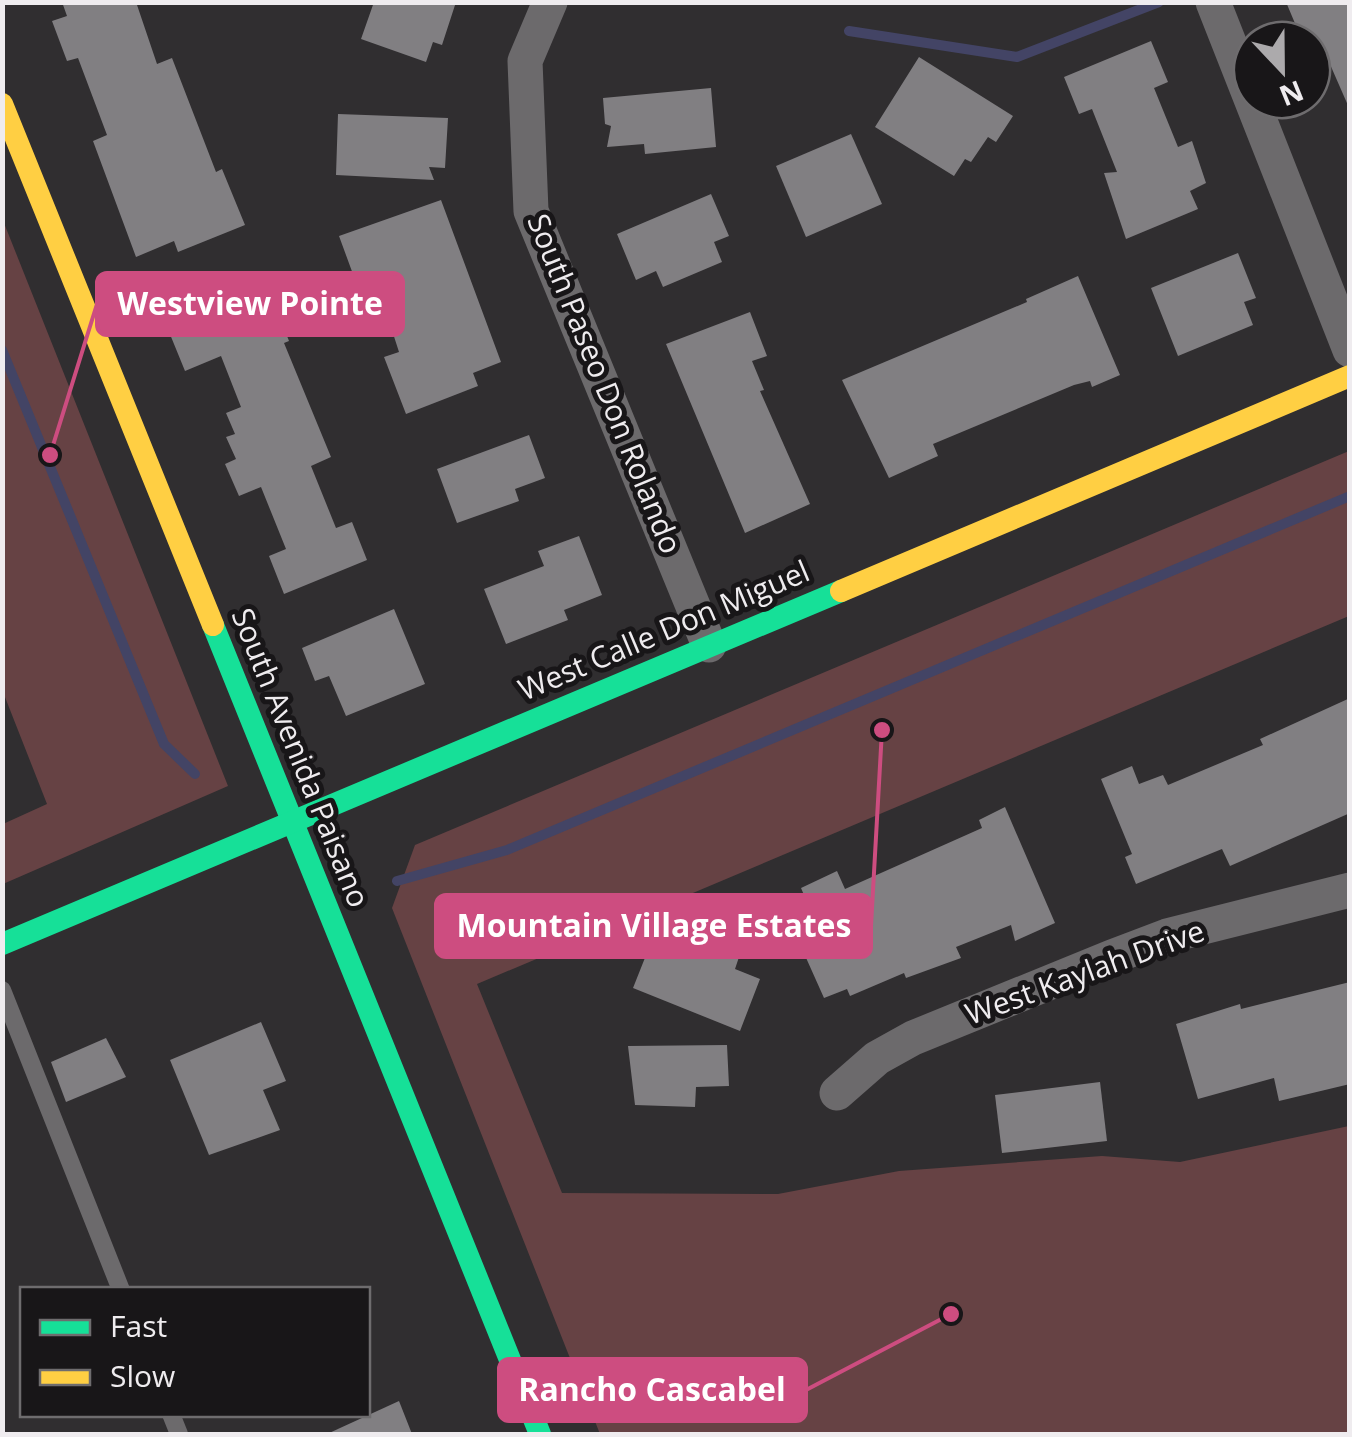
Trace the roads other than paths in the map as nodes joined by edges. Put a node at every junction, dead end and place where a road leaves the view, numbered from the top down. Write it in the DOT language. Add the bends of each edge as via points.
graph roads {
  1 [pos="550,2"];
  2 [pos="1213,2"];
  3 [pos="2,104"];
  4 [pos="1350,350"];
  5 [pos="1350,376"];
  6 [pos="709,644"];
  7 [pos="293,818"];
  8 [pos="1350,890"];
  9 [pos="2,944"];
  10 [pos="2,990"];
  11 [pos="837,1093"];
  12 [pos="121,1287"];
  13 [pos="540,1434"];
  1 -- 6 [label="street, South Paseo Don Rolando" via="525,61 531,211"];
  2 -- 4 [label="street"];
  3 -- 7 [label="street, South Avenida Paisano"];
  5 -- 6 [label="street, West Calle Don Miguel"];
  6 -- 7 [label="street, West Calle Don Miguel"];
  7 -- 9 [label="street, West Calle Don Miguel"];
  7 -- 13 [label="street, South Avenida Paisano"];
  8 -- 11 [label="street, West Kaylah Drive" via="1167,936 1112,957 913,1038"];
  10 -- 12 [label="lane"];
}
